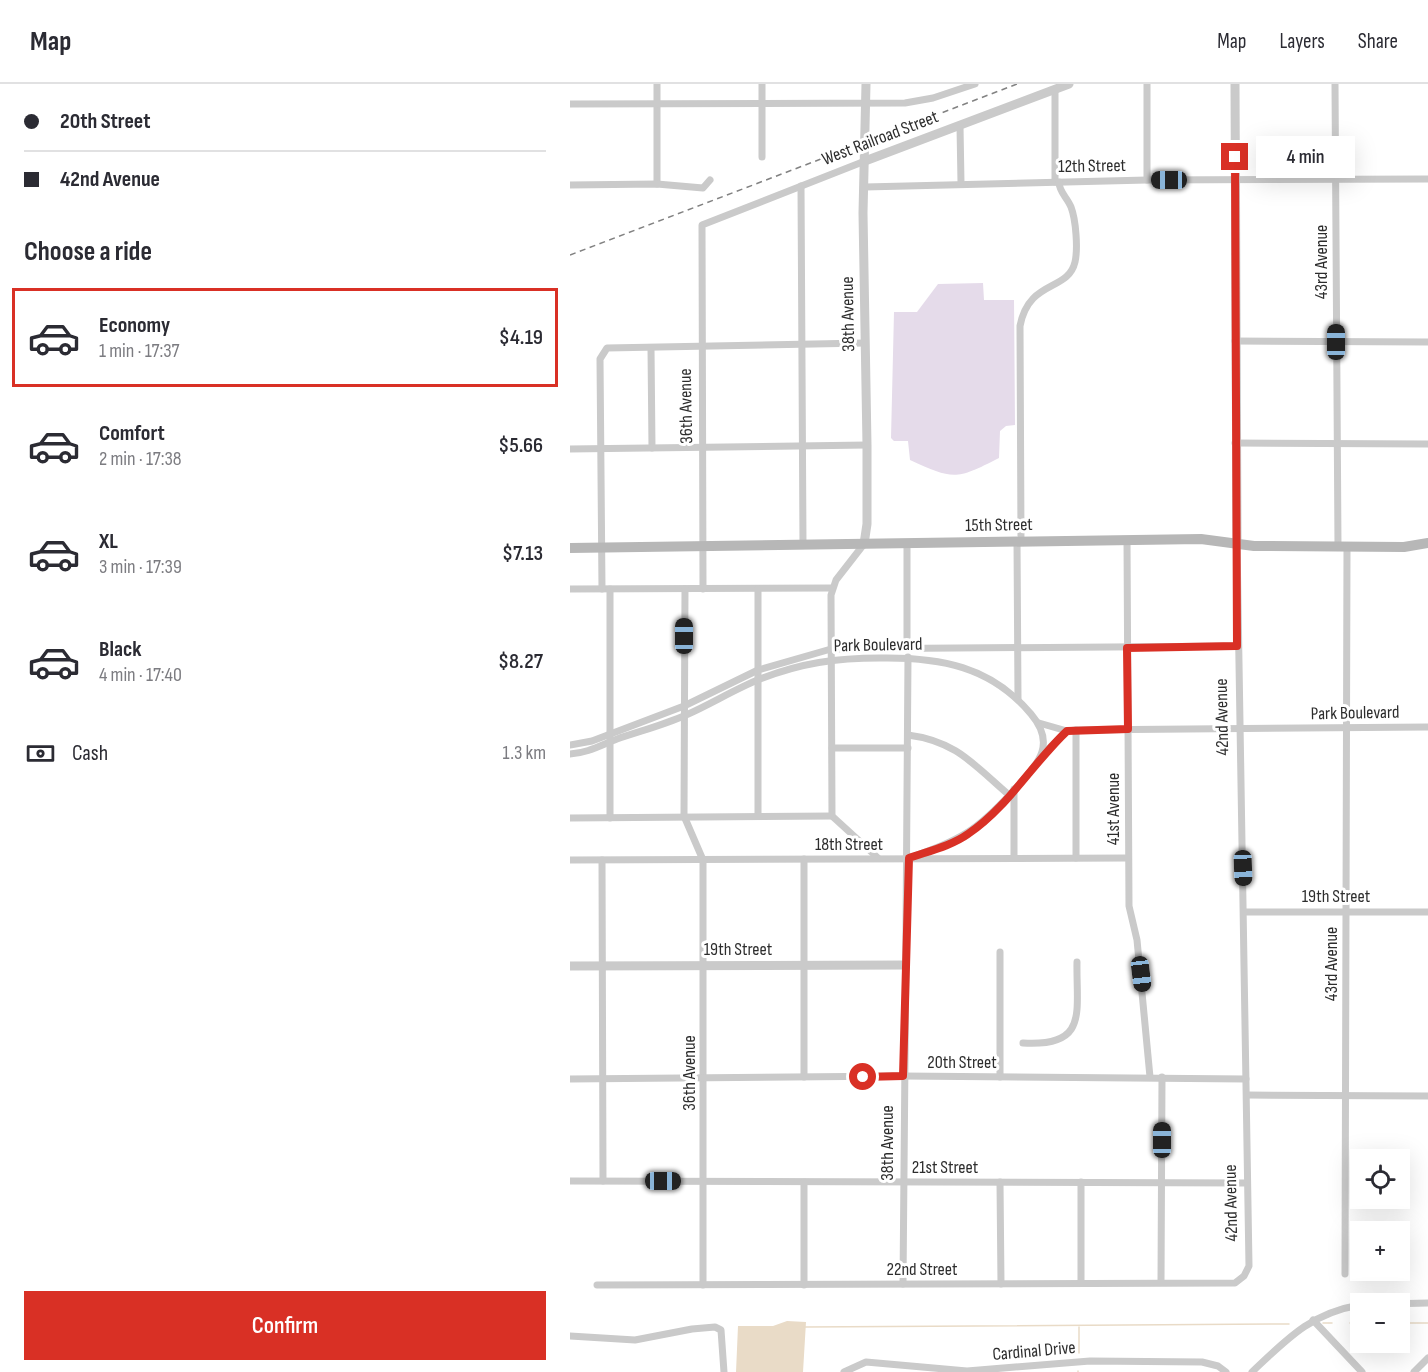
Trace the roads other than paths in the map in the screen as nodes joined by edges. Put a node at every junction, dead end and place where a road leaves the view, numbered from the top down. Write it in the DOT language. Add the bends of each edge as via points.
graph roads {
  1 [pos="657,84"];
  2 [pos="762,84"];
  3 [pos="866,84"];
  4 [pos="975,84"];
  5 [pos="1069,84"];
  6 [pos="1147,84"];
  7 [pos="1235,84"];
  8 [pos="1335,84"];
  9 [pos="961,87"];
  10 [pos="1054,90"];
  11 [pos="570,104"];
  12 [pos="657,104"];
  13 [pos="762,104"];
  14 [pos="866,104"];
  15 [pos="960,126"];
  16 [pos="762,157"];
  17 [pos="865,161"];
  18 [pos="1335,179"];
  19 [pos="1428,179"];
  20 [pos="710,180"];
  21 [pos="1147,180"];
  22 [pos="1235,180"];
  23 [pos="1057,182"];
  24 [pos="961,183"];
  25 [pos="657,184"];
  26 [pos="570,185"];
  27 [pos="801,186"];
  28 [pos="865,186"];
  29 [pos="703,224"];
  30 [pos="1235,341"];
  31 [pos="1336,342"];
  32 [pos="1428,342"];
  33 [pos="865,343"];
  34 [pos="802,344"];
  35 [pos="700,347"];
  36 [pos="651,348"];
  37 [pos="1235,443"];
  38 [pos="1337,443"];
  39 [pos="1428,444"];
  40 [pos="867,445"];
  41 [pos="802,446"];
  42 [pos="701,447"];
  43 [pos="570,448"];
  44 [pos="602,448"];
  45 [pos="652,448"];
  46 [pos="1127,540"];
  47 [pos="1019,541"];
  48 [pos="1237,542"];
  49 [pos="907,543"];
  50 [pos="1428,543"];
  51 [pos="864,544"];
  52 [pos="803,545"];
  53 [pos="702,547"];
  54 [pos="1342,547"];
  55 [pos="570,548"];
  56 [pos="602,548"];
  57 [pos="832,588"];
  58 [pos="606,589"];
  59 [pos="684,589"];
  60 [pos="703,589"];
  61 [pos="758,589"];
  62 [pos="570,590"];
  63 [pos="1237,646"];
  64 [pos="1127,648"];
  65 [pos="831,649"];
  66 [pos="907,649"];
  67 [pos="949,649"];
  68 [pos="1018,649"];
  69 [pos="908,657"];
  70 [pos="832,658"];
  71 [pos="758,670"];
  72 [pos="758,680"];
  73 [pos="1018,699"];
  74 [pos="684,706"];
  75 [pos="684,716"];
  76 [pos="1039,723"];
  77 [pos="1428,728"];
  78 [pos="1128,729"];
  79 [pos="1239,729"];
  80 [pos="1347,729"];
  81 [pos="1076,730"];
  82 [pos="1067,731"];
  83 [pos="610,732"];
  84 [pos="908,735"];
  85 [pos="610,742"];
  86 [pos="570,745"];
  87 [pos="831,748"];
  88 [pos="908,748"];
  89 [pos="1044,753"];
  90 [pos="570,754"];
  91 [pos="1012,792"];
  92 [pos="684,816"];
  93 [pos="758,816"];
  94 [pos="832,816"];
  95 [pos="570,818"];
  96 [pos="610,818"];
  97 [pos="909,858"];
  98 [pos="1014,858"];
  99 [pos="1076,858"];
  100 [pos="1128,858"];
  101 [pos="804,859"];
  102 [pos="878,859"];
  103 [pos="570,860"];
  104 [pos="602,860"];
  105 [pos="704,860"];
  106 [pos="1244,912"];
  107 [pos="1428,912"];
  108 [pos="1346,913"];
  109 [pos="1000,952"];
  110 [pos="1077,962"];
  111 [pos="906,964"];
  112 [pos="602,965"];
  113 [pos="804,965"];
  114 [pos="570,966"];
  115 [pos="703,966"];
  116 [pos="1023,1043"];
  117 [pos="903,1076"];
  118 [pos="804,1077"];
  119 [pos="1000,1077"];
  120 [pos="1149,1077"];
  121 [pos="1162,1077"];
  122 [pos="603,1078"];
  123 [pos="705,1078"];
  124 [pos="570,1079"];
  125 [pos="1246,1079"];
  126 [pos="1247,1095"];
  127 [pos="1345,1096"];
  128 [pos="1428,1096"];
  129 [pos="570,1181"];
  130 [pos="603,1181"];
  131 [pos="703,1181"];
  132 [pos="804,1182"];
  133 [pos="903,1182"];
  134 [pos="1000,1182"];
  135 [pos="1081,1182"];
  136 [pos="1162,1182"];
  137 [pos="1247,1183"];
  138 [pos="1344,1274"];
  139 [pos="1244,1276"];
  140 [pos="1081,1282"];
  141 [pos="1161,1282"];
  142 [pos="903,1284"];
  143 [pos="1001,1284"];
  144 [pos="597,1285"];
  145 [pos="703,1285"];
  146 [pos="804,1285"];
  147 [pos="1410,1303"];
  148 [pos="1428,1303"];
  149 [pos="1350,1307"];
  150 [pos="1313,1320"];
  151 [pos="570,1336"];
  152 [pos="1428,1358"];
  153 [pos="723,1372"];
  154 [pos="844,1372"];
  155 [pos="1226,1372"];
  156 [pos="1252,1372"];
  157 [pos="1362,1372"];
  158 [pos="1414,1372"];
  1 -- 12 [label="street"];
  2 -- 13 [label="street"];
  3 -- 14 [label="street, 38th Avenue"];
  4 -- 9 [label="street, West Railroad Street"];
  5 -- 10 [label="street, West Railroad Street"];
  6 -- 21 [label="street"];
  7 -- 22 [label="street, 42nd Avenue"];
  8 -- 18 [label="street, 43rd Avenue"];
  9 -- 14 [label="street, West Railroad Street" via="920,101"];
  10 -- 15 [label="street, West Railroad Street"];
  10 -- 23 [label="street"];
  11 -- 12 [label="street, West Railroad Street"];
  12 -- 13 [label="street, West Railroad Street"];
  12 -- 25 [label="street"];
  13 -- 14 [label="street, West Railroad Street"];
  13 -- 16 [label="street"];
  14 -- 17 [label="street, 38th Avenue"];
  15 -- 17 [label="street, West Railroad Street"];
  15 -- 24 [label="street"];
  17 -- 27 [label="street, West Railroad Street"];
  17 -- 28 [label="street, 38th Avenue"];
  18 -- 19 [label="street, 12th Street"];
  18 -- 22 [label="street, 12th Street"];
  18 -- 31 [label="street, 43rd Avenue"];
  20 -- 25 [label="street" via="696,189"];
  21 -- 22 [label="street, 12th Street"];
  21 -- 23 [label="street, 12th Street"];
  22 -- 30 [label="street, 42nd Avenue"];
  23 -- 24 [label="street, 12th Street"];
  23 -- 47 [label="street" via="1073,213 1076,259 1064,279 1032,296 1020,326"];
  24 -- 28 [label="street, 12th Street"];
  25 -- 26 [label="street"];
  27 -- 29 [label="street, West Railroad Street"];
  27 -- 34 [label="street"];
  28 -- 33 [label="street, 38th Avenue"];
  29 -- 35 [label="street, 36th Avenue"];
  30 -- 31 [label="street"];
  30 -- 37 [label="street, 42nd Avenue"];
  31 -- 32 [label="street"];
  31 -- 38 [label="street, 43rd Avenue"];
  33 -- 34 [label="street"];
  33 -- 40 [label="street, 38th Avenue"];
  34 -- 35 [label="street"];
  34 -- 41 [label="street"];
  35 -- 36 [label="street"];
  35 -- 42 [label="street, 36th Avenue"];
  36 -- 44 [label="street" via="607,348 600,359"];
  36 -- 45 [label="street"];
  37 -- 38 [label="street"];
  37 -- 48 [label="street, 42nd Avenue"];
  38 -- 39 [label="street"];
  38 -- 54 [label="street, 43rd Avenue"];
  40 -- 41 [label="street"];
  40 -- 51 [label="street, 38th Avenue"];
  41 -- 42 [label="street"];
  41 -- 52 [label="street"];
  42 -- 45 [label="street"];
  42 -- 53 [label="street, 36th Avenue"];
  43 -- 44 [label="street"];
  44 -- 45 [label="street"];
  44 -- 56 [label="street"];
  46 -- 47 [label="main road, 15th Street"];
  46 -- 48 [label="main road, 15th Street"];
  46 -- 64 [label="street, 41st Avenue"];
  47 -- 49 [label="main road, 15th Street"];
  47 -- 68 [label="street"];
  48 -- 54 [label="main road, 15th Street" via="1254,546"];
  48 -- 63 [label="street, 42nd Avenue"];
  49 -- 51 [label="main road, 15th Street"];
  49 -- 66 [label="street"];
  50 -- 54 [label="main road, 15th Street"];
  51 -- 52 [label="main road, 15th Street"];
  51 -- 57 [label="street"];
  52 -- 53 [label="main road, 15th Street"];
  53 -- 56 [label="main road, 15th Street"];
  53 -- 60 [label="street, 36th Avenue"];
  54 -- 80 [label="street, 43rd Avenue"];
  55 -- 56 [label="main road, 15th Street"];
  56 -- 58 [label="street"];
  57 -- 61 [label="street"];
  57 -- 65 [label="street"];
  58 -- 59 [label="street"];
  58 -- 62 [label="street"];
  58 -- 83 [label="street"];
  59 -- 60 [label="street"];
  59 -- 74 [label="street"];
  60 -- 61 [label="street"];
  61 -- 71 [label="street"];
  63 -- 64 [label="street"];
  63 -- 79 [label="street, 42nd Avenue"];
  64 -- 68 [label="street"];
  64 -- 78 [label="street, 41st Avenue"];
  65 -- 66 [label="street, Park Boulevard"];
  65 -- 70 [label="street"];
  65 -- 71 [label="street, Park Boulevard"];
  66 -- 67 [label="street, Park Boulevard"];
  67 -- 68 [label="street"];
  67 -- 69 [label="street"];
  68 -- 73 [label="street"];
  69 -- 70 [label="street, Park Boulevard"];
  69 -- 73 [label="street, Park Boulevard" via="974,670"];
  69 -- 84 [label="street, 38th Avenue"];
  70 -- 72 [label="street, Park Boulevard"];
  70 -- 87 [label="street"];
  71 -- 72 [label="street"];
  71 -- 74 [label="street, Park Boulevard"];
  72 -- 75 [label="street, Park Boulevard"];
  72 -- 93 [label="street"];
  73 -- 76 [label="street, Park Boulevard"];
  74 -- 75 [label="street"];
  74 -- 83 [label="street, Park Boulevard"];
  75 -- 85 [label="street, Park Boulevard"];
  75 -- 92 [label="street"];
  76 -- 82 [label="street, Park Boulevard"];
  76 -- 89 [label="street" via="1045,737"];
  77 -- 80 [label="street, Park Boulevard"];
  78 -- 79 [label="street, Park Boulevard"];
  78 -- 81 [label="street, Park Boulevard"];
  78 -- 100 [label="street, 41st Avenue"];
  79 -- 80 [label="street, Park Boulevard"];
  79 -- 106 [label="street, 42nd Avenue"];
  80 -- 108 [label="street, 43rd Avenue"];
  81 -- 82 [label="street, Park Boulevard"];
  81 -- 99 [label="street"];
  82 -- 89 [label="street"];
  83 -- 85 [label="street"];
  83 -- 86 [label="street, Park Boulevard"];
  84 -- 88 [label="street, 38th Avenue"];
  84 -- 91 [label="street" via="934,739 954,748"];
  85 -- 90 [label="street, Park Boulevard"];
  85 -- 96 [label="street"];
  87 -- 88 [label="street"];
  87 -- 94 [label="street"];
  88 -- 97 [label="street, 38th Avenue"];
  89 -- 91 [label="street"];
  91 -- 97 [label="street" via="968,834"];
  91 -- 98 [label="street"];
  92 -- 93 [label="street"];
  92 -- 96 [label="street"];
  92 -- 105 [label="street"];
  93 -- 94 [label="street"];
  94 -- 102 [label="street"];
  95 -- 96 [label="street"];
  97 -- 98 [label="street, 18th Street"];
  97 -- 102 [label="street, 18th Street"];
  97 -- 111 [label="street, 38th Avenue"];
  98 -- 99 [label="street, 18th Street"];
  99 -- 100 [label="street, 18th Street"];
  100 -- 120 [label="street, 41st Avenue" via="1129,906 1137,940"];
  101 -- 102 [label="street, 18th Street"];
  101 -- 105 [label="street, 18th Street"];
  101 -- 113 [label="street"];
  103 -- 104 [label="street, 18th Street"];
  104 -- 105 [label="street, 18th Street"];
  104 -- 112 [label="street"];
  105 -- 115 [label="street, 36th Avenue"];
  106 -- 108 [label="street, 19th Street"];
  106 -- 125 [label="street, 42nd Avenue"];
  107 -- 108 [label="street, 19th Street"];
  108 -- 127 [label="street, 43rd Avenue"];
  109 -- 119 [label="street"];
  110 -- 116 [label="street" via="1076,1022 1070,1034 1050,1044"];
  111 -- 113 [label="street, 19th Street"];
  111 -- 117 [label="street, 38th Avenue"];
  112 -- 114 [label="street, 19th Street"];
  112 -- 115 [label="street, 19th Street"];
  112 -- 122 [label="street"];
  113 -- 115 [label="street, 19th Street"];
  113 -- 118 [label="street"];
  115 -- 123 [label="street, 36th Avenue"];
  117 -- 118 [label="street, 20th Street"];
  117 -- 119 [label="street, 20th Street"];
  117 -- 133 [label="street, 38th Avenue"];
  118 -- 123 [label="street, 20th Street"];
  119 -- 120 [label="street, 20th Street"];
  120 -- 121 [label="street, 20th Street"];
  121 -- 125 [label="street, 20th Street"];
  121 -- 136 [label="street"];
  122 -- 123 [label="street, 20th Street"];
  122 -- 124 [label="street, 20th Street"];
  122 -- 130 [label="street"];
  123 -- 131 [label="street, 36th Avenue"];
  125 -- 126 [label="street, 42nd Avenue"];
  126 -- 127 [label="street"];
  126 -- 137 [label="street, 42nd Avenue"];
  127 -- 128 [label="street"];
  127 -- 138 [label="street, 43rd Avenue"];
  129 -- 130 [label="street, 21st Street"];
  130 -- 131 [label="street, 21st Street"];
  131 -- 132 [label="street, 21st Street"];
  131 -- 145 [label="street, 36th Avenue"];
  132 -- 133 [label="street, 21st Street"];
  132 -- 146 [label="street"];
  133 -- 134 [label="street, 21st Street"];
  133 -- 142 [label="street, 38th Avenue"];
  134 -- 135 [label="street, 21st Street"];
  134 -- 143 [label="street"];
  135 -- 136 [label="street, 21st Street"];
  135 -- 140 [label="street"];
  136 -- 137 [label="street, 21st Street"];
  136 -- 141 [label="street"];
  137 -- 139 [label="street, 42nd Avenue" via="1249,1266"];
  139 -- 141 [label="street, 22nd Street" via="1235,1283"];
  140 -- 141 [label="street, 22nd Street"];
  140 -- 143 [label="street, 22nd Street"];
  142 -- 143 [label="street, 22nd Street"];
  142 -- 146 [label="street, 22nd Street"];
  144 -- 145 [label="street, 22nd Street"];
  145 -- 146 [label="street, 22nd Street"];
  147 -- 148 [label="street"];
  149 -- 150 [label="street"];
  150 -- 156 [label="street"];
  150 -- 157 [label="street"];
  151 -- 153 [label="street" via="635,1340 715,1328 721,1330"];
  152 -- 158 [label="street"];
  154 -- 155 [label="street, Cardinal Drive" via="866,1362 967,1371 1090,1361 1202,1362 1218,1365"];
}
